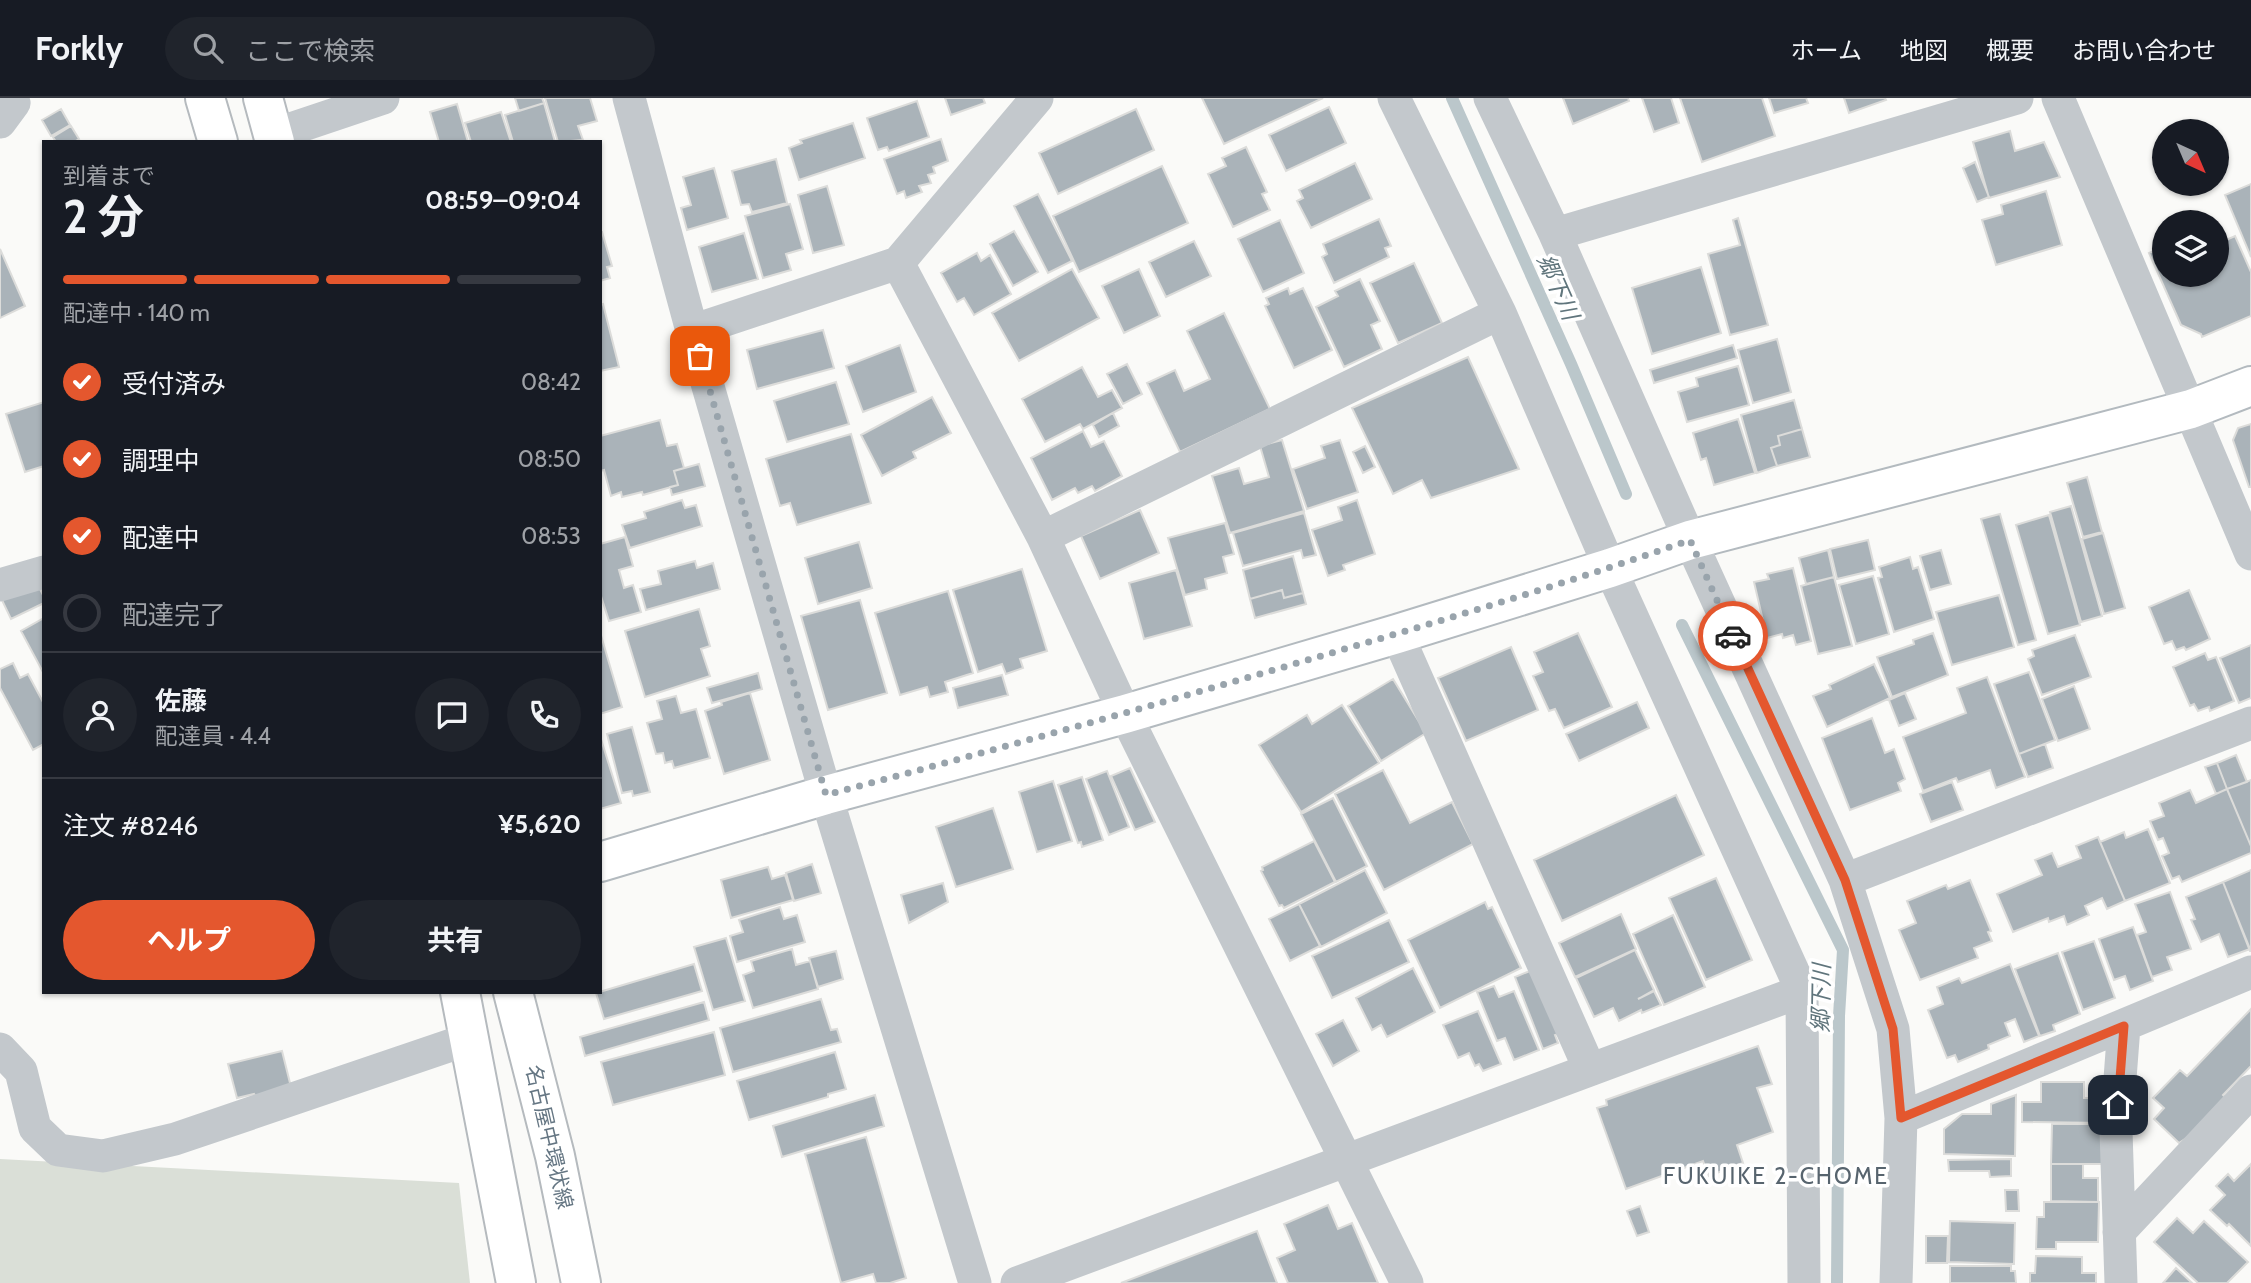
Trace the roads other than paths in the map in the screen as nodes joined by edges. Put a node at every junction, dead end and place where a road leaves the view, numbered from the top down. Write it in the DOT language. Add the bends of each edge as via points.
graph roads {
  1 [pos="12,98"];
  2 [pos="205,98"];
  3 [pos="262,98"];
  4 [pos="383,98"];
  5 [pos="629,98"];
  6 [pos="1037,98"];
  7 [pos="1394,98"];
  8 [pos="1490,98"];
  9 [pos="2017,98"];
  10 [pos="2058,98"];
  11 [pos="0,122"];
  12 [pos="274,139"];
  13 [pos="217,140"];
  14 [pos="1555,234"];
  15 [pos="898,263"];
  16 [pos="1500,313"];
  17 [pos="692,331"];
  18 [pos="2251,386"];
  19 [pos="2191,409"];
  20 [pos="1044,537"];
  21 [pos="1690,540"];
  22 [pos="2251,554"];
  23 [pos="1610,568"];
  24 [pos="42,573"];
  25 [pos="0,585"];
  26 [pos="1397,634"];
  27 [pos="1125,714"];
  28 [pos="2251,723"];
  29 [pos="826,795"];
  30 [pos="602,861"];
  31 [pos="1845,880"];
  32 [pos="2251,972"];
  33 [pos="1802,991"];
  34 [pos="460,994"];
  35 [pos="514,994"];
  36 [pos="2124,1026"];
  37 [pos="469,1039"];
  38 [pos="0,1049"];
  39 [pos="1590,1070"];
  40 [pos="2251,1091"];
  41 [pos="1901,1118"];
  42 [pos="1348,1160"];
  43 [pos="2119,1232"];
  44 [pos="516,1283"];
  45 [pos="581,1283"];
  46 [pos="975,1283"];
  47 [pos="1017,1283"];
  48 [pos="1407,1283"];
  49 [pos="1804,1283"];
  50 [pos="1896,1283"];
  51 [pos="2121,1283"];
  1 -- 11 [label="street" via="14,103"];
  2 -- 13 [label="street"];
  3 -- 12 [label="street"];
  4 -- 12 [label="street"];
  5 -- 17 [label="street"];
  6 -- 15 [label="street"];
  7 -- 16 [label="street"];
  8 -- 14 [label="street"];
  9 -- 14 [label="street"];
  10 -- 19 [label="street"];
  14 -- 21 [label="street"];
  15 -- 17 [label="street"];
  15 -- 20 [label="street"];
  16 -- 20 [label="street"];
  16 -- 23 [label="street"];
  17 -- 29 [label="street"];
  18 -- 19 [label="street"];
  19 -- 21 [label="street"];
  19 -- 22 [label="street"];
  20 -- 27 [label="street"];
  21 -- 23 [label="street"];
  21 -- 31 [label="street"];
  23 -- 26 [label="street"];
  23 -- 33 [label="street"];
  24 -- 25 [label="street"];
  26 -- 27 [label="street"];
  26 -- 39 [label="street"];
  27 -- 29 [label="street"];
  27 -- 42 [label="street"];
  28 -- 31 [label="street"];
  29 -- 30 [label="street"];
  29 -- 46 [label="street"];
  31 -- 41 [label="street" via="1893,1029"];
  32 -- 36 [label="street"];
  33 -- 39 [label="street"];
  33 -- 49 [label="street"];
  34 -- 37 [label="street"];
  35 -- 45 [label="street, 名古屋中環状線" via="555,1156"];
  36 -- 41 [label="street"];
  36 -- 43 [label="street" via="2116,1131"];
  37 -- 38 [label="street" via="175,1139 103,1156 58,1150 34,1128 21,1070"];
  37 -- 44 [label="street"];
  39 -- 42 [label="street"];
  40 -- 43 [label="street"];
  41 -- 50 [label="street"];
  42 -- 47 [label="street"];
  42 -- 48 [label="street"];
  43 -- 51 [label="street"];
}
